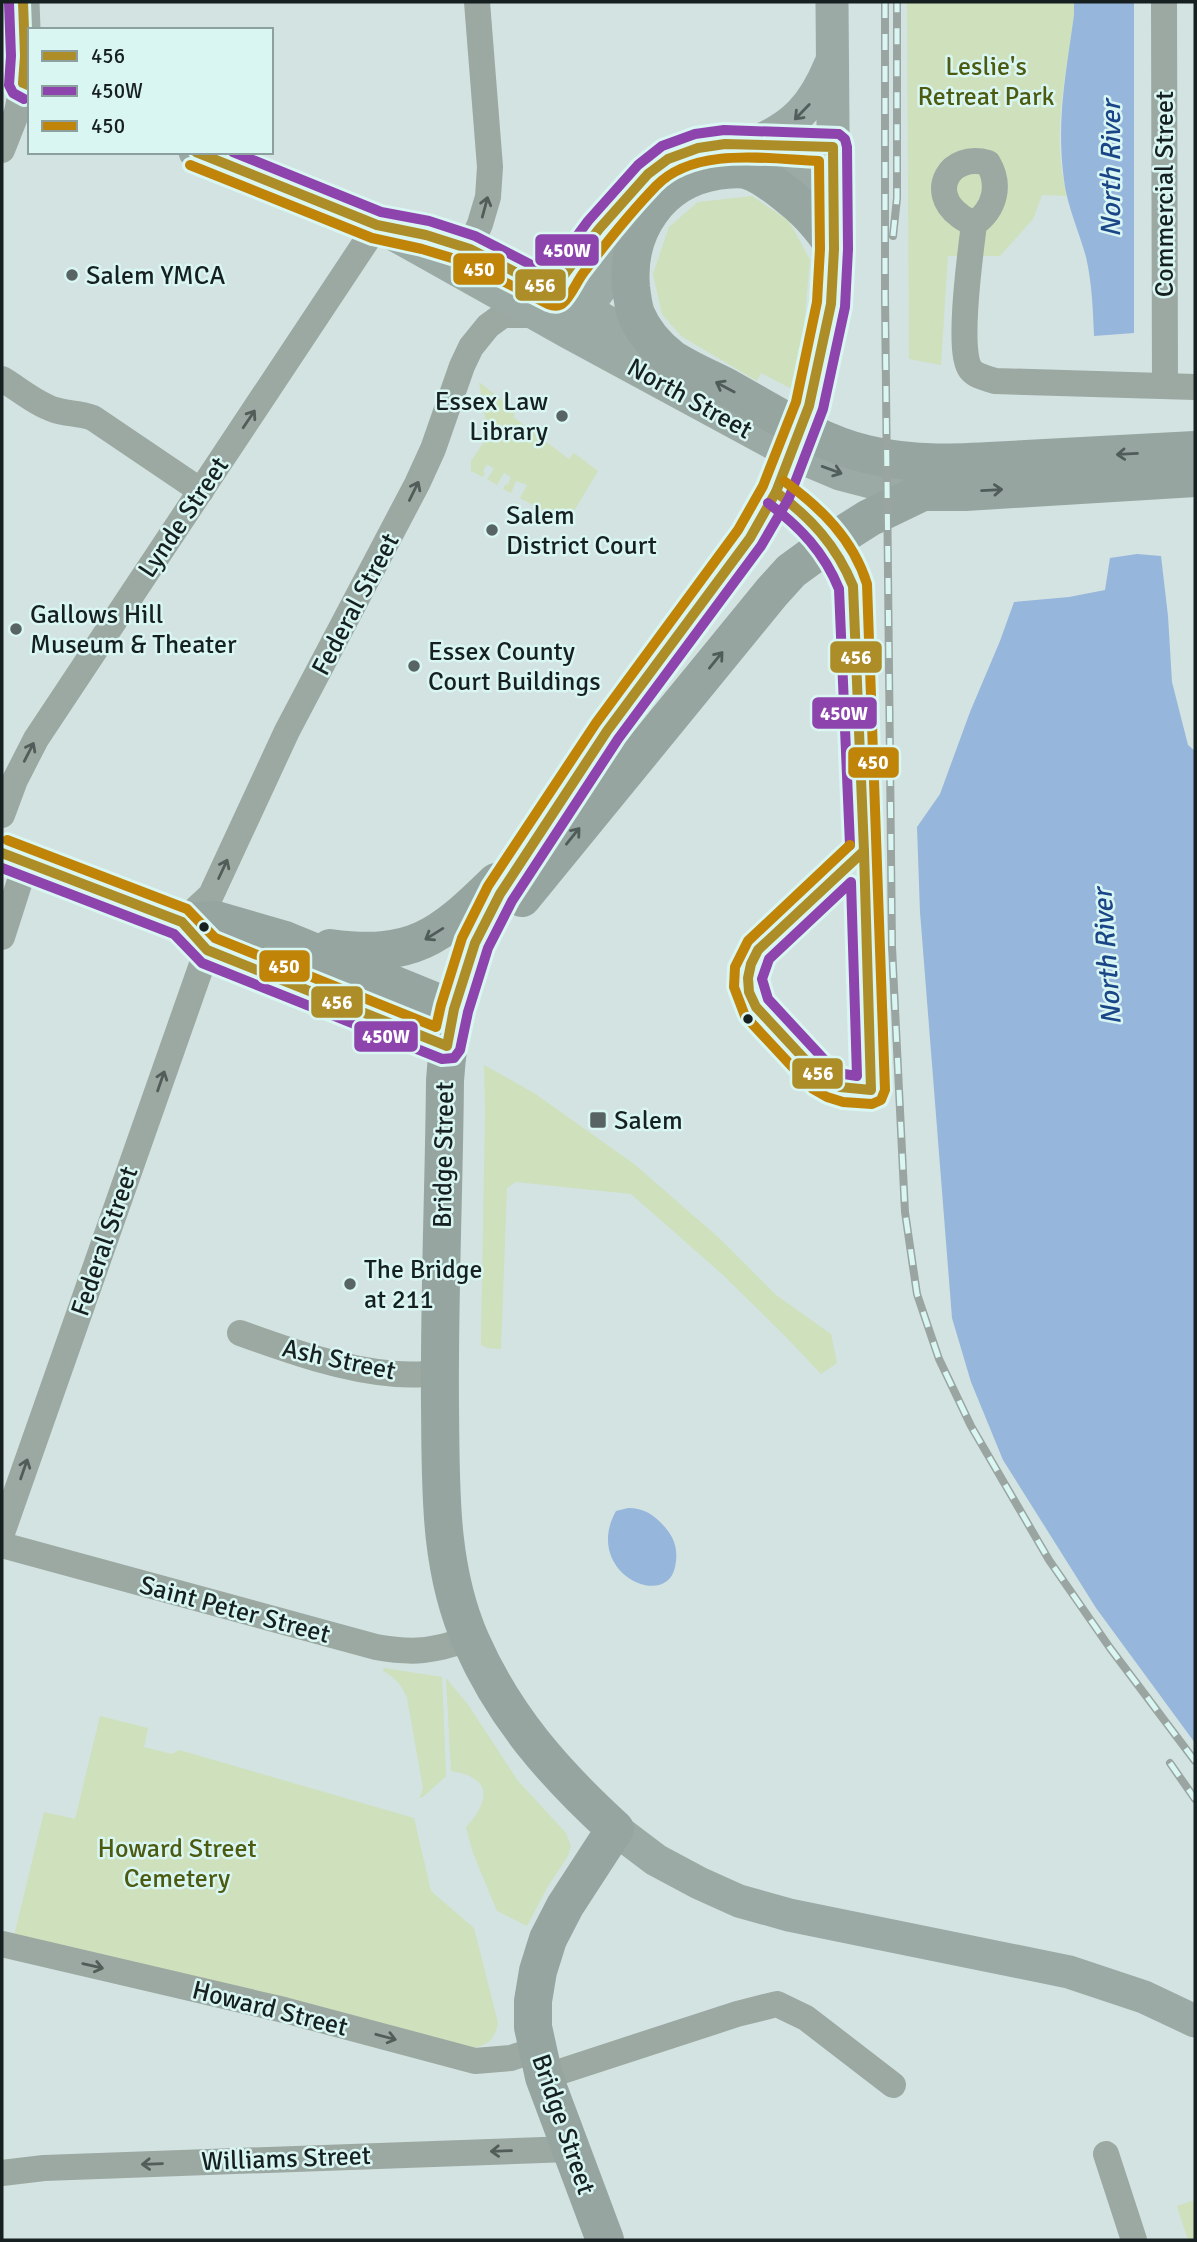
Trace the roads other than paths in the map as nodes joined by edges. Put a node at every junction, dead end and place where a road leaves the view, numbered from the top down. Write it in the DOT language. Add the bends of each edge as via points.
graph roads {
  1 [pos="7,2"];
  2 [pos="23,2"];
  3 [pos="477,2"];
  4 [pos="832,2"];
  5 [pos="1164,2"];
  6 [pos="2,8"];
  7 [pos="833,59"];
  8 [pos="18,81"];
  9 [pos="2,150"];
  10 [pos="200,154"];
  11 [pos="749,157"];
  12 [pos="833,162"];
  13 [pos="640,224"];
  14 [pos="974,224"];
  15 [pos="377,225"];
  16 [pos="834,249"];
  17 [pos="465,260"];
  18 [pos="546,304"];
  19 [pos="577,321"];
  20 [pos="671,358"];
  21 [pos="2,379"];
  22 [pos="1165,386"];
  23 [pos="1195,387"];
  24 [pos="775,429"];
  25 [pos="1195,450"];
  26 [pos="921,478"];
  27 [pos="1195,478"];
  28 [pos="201,491"];
  29 [pos="2,815"];
  30 [pos="537,836"];
  31 [pos="14,858"];
  32 [pos="182,922"];
  33 [pos="2,937"];
  34 [pos="285,940"];
  35 [pos="207,950"];
  36 [pos="467,965"];
  37 [pos="454,1009"];
  38 [pos="447,1046"];
  39 [pos="240,1333"];
  40 [pos="440,1374"];
  41 [pos="2,1533"];
  42 [pos="2,1545"];
  43 [pos="470,1639"];
  44 [pos="615,1829"];
  45 [pos="2,1944"];
  46 [pos="1195,2021"];
  47 [pos="541,2063"];
  48 [pos="893,2085"];
  49 [pos="570,2149"];
  50 [pos="1106,2154"];
  51 [pos="2,2173"];
  52 [pos="605,2240"];
  53 [pos="1134,2240"];
  1 -- 6 [label="main road"];
  2 -- 8 [label="main road" via="25,56"];
  17 -- 3 [label="street, one-way" via="488,197 490,167"];
  4 -- 7 [label="main road, Bridge Street"];
  5 -- 22 [label="street, Commercial Street"];
  7 -- 11 [label="main road, one-way" via="812,102"];
  7 -- 12 [label="main road, Bridge Street"];
  8 -- 9 [label="street" via="17,112"];
  10 -- 15 [label="main road, North Street"];
  11 -- 12 [label="main road"];
  11 -- 13 [label="highway" via="676,186"];
  11 -- 16 [label="highway" via="762,178 810,216"];
  11 -- 18 [label="main road" via="725,144 668,159 648,174 599,229"];
  12 -- 16 [label="main road, Bridge Street"];
  13 -- 19 [label="main road"];
  13 -- 20 [label="highway" via="632,252 632,301 649,336"];
  14 -- 22 [label="street" via="963,336 969,369 995,381"];
  15 -- 17 [label="main road, North Street"];
  28 -- 15 [label="street, Lynde Street, one-way"];
  16 -- 30 [label="highway, Bridge Street" via="831,304 817,375 776,492 750,538 607,732"];
  17 -- 18 [label="main road, North Street"];
  18 -- 19 [label="main road, North Street"];
  32 -- 18 [label="street, Federal Street, one-way" via="211,895 287,731 417,484 471,347 503,315"];
  19 -- 20 [label="main road, North Street"];
  19 -- 24 [label="main road, North Street"];
  24 -- 20 [label="highway, North Street, one-way"];
  21 -- 28 [label="street" via="57,411 93,418"];
  22 -- 23 [label="street"];
  24 -- 26 [label="highway, North Street" via="866,454"];
  25 -- 26 [label="highway, North Street, one-way" via="942,463"];
  26 -- 27 [label="highway, North Street, one-way" via="965,492"];
  36 -- 26 [label="highway, one-way" via="772,592 809,557 869,519"];
  29 -- 28 [label="street, Lynde Street, one-way" via="36,739"];
  30 -- 34 [label="highway, one-way" via="476,901 414,945 350,951"];
  30 -- 36 [label="highway, Bridge Street" via="500,894"];
  31 -- 32 [label="highway"];
  31 -- 33 [label="street"];
  32 -- 34 [label="highway" via="216,920"];
  32 -- 35 [label="highway"];
  34 -- 37 [label="highway"];
  35 -- 38 [label="highway"];
  41 -- 35 [label="street, Federal Street, one-way"];
  36 -- 37 [label="highway, Bridge Street"];
  37 -- 38 [label="highway, Bridge Street"];
  38 -- 40 [label="highway, Bridge Street"];
  39 -- 40 [label="street, Ash Street" via="286,1350 366,1369"];
  40 -- 43 [label="highway, Bridge Street" via="441,1519 450,1573"];
  42 -- 43 [label="street, Saint Peter Street" via="376,1647 418,1652"];
  43 -- 44 [label="highway, Bridge Street" via="524,1734"];
  44 -- 46 [label="main road" via="656,1860 739,1901 1069,1972 1144,1997"];
  44 -- 47 [label="highway, Bridge Street" via="548,1939 533,2001"];
  45 -- 47 [label="street, Howard Street, one-way" via="284,2010 475,2061 511,2058"];
  47 -- 48 [label="street, Howard Street" via="777,2004 806,2018"];
  47 -- 49 [label="highway, Bridge Street"];
  49 -- 51 [label="street, Williams Street, one-way"];
  49 -- 52 [label="highway, Bridge Street"];
  50 -- 53 [label="street"];
}
